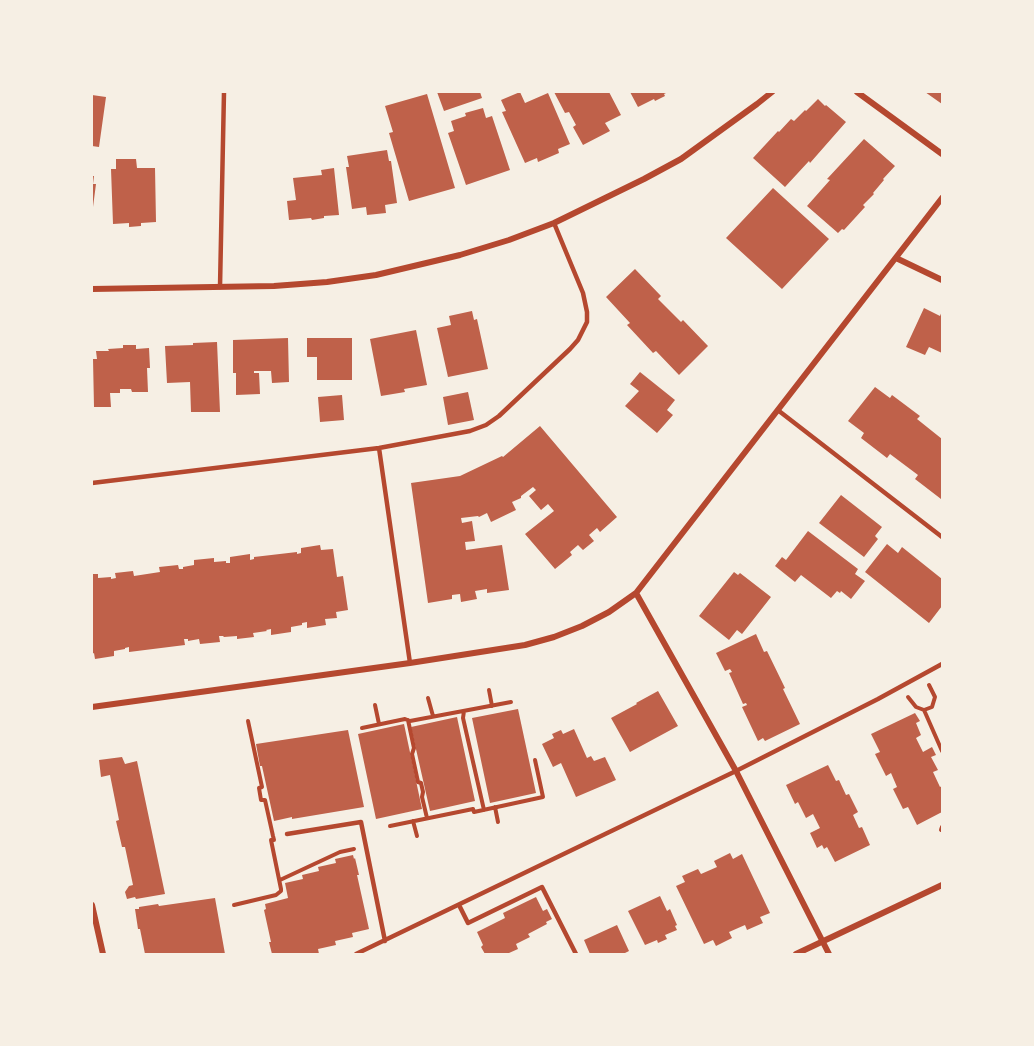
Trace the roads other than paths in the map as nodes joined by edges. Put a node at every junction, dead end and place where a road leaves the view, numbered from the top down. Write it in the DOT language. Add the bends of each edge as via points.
graph roads {
  1 [pos="224,92"];
  2 [pos="772,92"];
  3 [pos="857,92"];
  4 [pos="942,154"];
  5 [pos="942,198"];
  6 [pos="554,222"];
  7 [pos="896,258"];
  8 [pos="942,280"];
  9 [pos="220,287"];
  10 [pos="92,289"];
  11 [pos="779,411"];
  12 [pos="380,448"];
  13 [pos="92,483"];
  14 [pos="942,537"];
  15 [pos="636,593"];
  16 [pos="410,663"];
  17 [pos="942,664"];
  18 [pos="92,707"];
  19 [pos="736,771"];
  20 [pos="287,834"];
  21 [pos="942,885"];
  22 [pos="92,905"];
  23 [pos="459,905"];
  24 [pos="385,941"];
  25 [pos="822,941"];
  26 [pos="103,954"];
  27 [pos="356,954"];
  28 [pos="576,954"];
  29 [pos="796,954"];
  30 [pos="829,954"];
  1 -- 9 [label="lane"];
  2 -- 6 [label="street" via="681,159"];
  3 -- 4 [label="street"];
  5 -- 7 [label="street"];
  6 -- 9 [label="street" via="460,255 376,274 327,282"];
  6 -- 12 [label="lane" via="585,302 586,322 578,340 486,425"];
  7 -- 8 [label="street"];
  7 -- 11 [label="street"];
  9 -- 10 [label="street"];
  11 -- 14 [label="lane"];
  11 -- 15 [label="street"];
  12 -- 13 [label="lane"];
  12 -- 16 [label="lane"];
  15 -- 16 [label="street" via="609,612 554,637"];
  15 -- 19 [label="street"];
  16 -- 18 [label="street"];
  17 -- 19 [label="lane"];
  19 -- 23 [label="lane"];
  19 -- 25 [label="street"];
  20 -- 24 [label="lane" via="361,822"];
  21 -- 25 [label="street"];
  22 -- 26 [label="street"];
  23 -- 24 [label="lane"];
  23 -- 28 [label="lane" via="468,923 542,887"];
  24 -- 27 [label="lane"];
  25 -- 29 [label="street"];
  25 -- 30 [label="street"];
}
